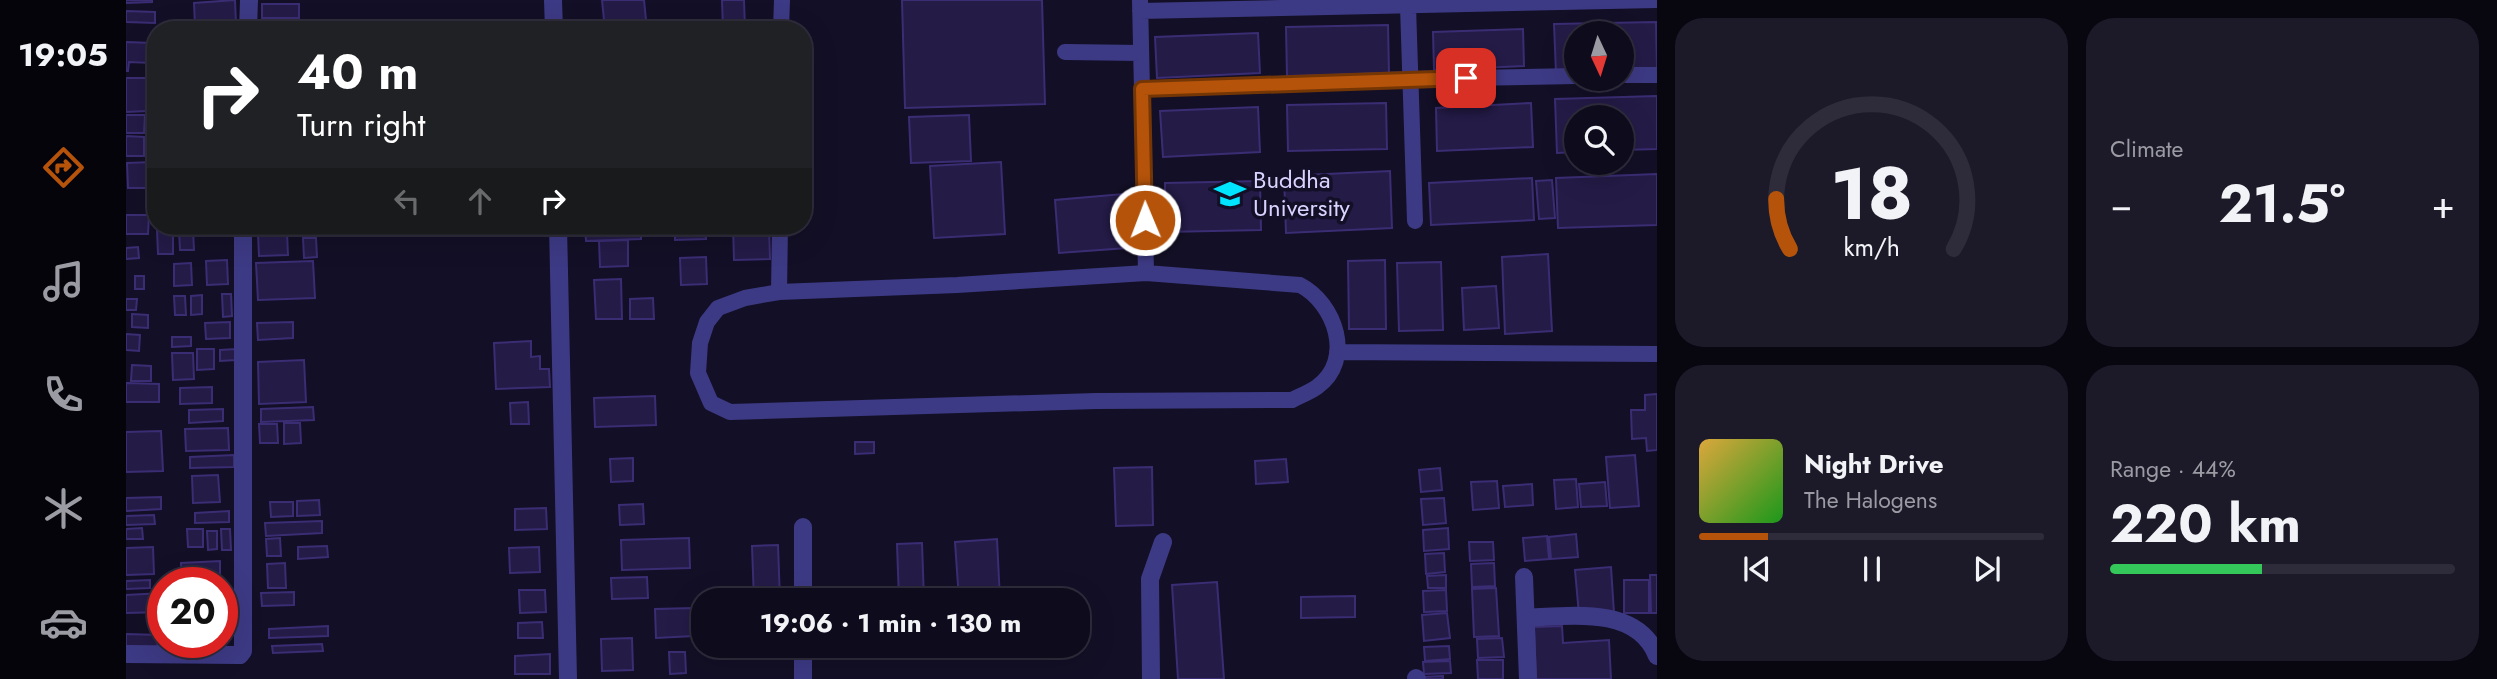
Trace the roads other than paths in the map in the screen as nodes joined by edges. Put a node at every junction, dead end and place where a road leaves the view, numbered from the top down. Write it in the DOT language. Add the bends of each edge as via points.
graph roads {
  1 [pos="249,0"];
  2 [pos="553,0"];
  3 [pos="782,0"];
  4 [pos="1657,0"];
  5 [pos="1140,6"];
  6 [pos="1408,6"];
  7 [pos="248,21"];
  8 [pos="554,21"];
  9 [pos="781,21"];
  10 [pos="1065,52"];
  11 [pos="1141,53"];
  12 [pos="1634,75"];
  13 [pos="1657,75"];
  14 [pos="1564,76"];
  15 [pos="1410,79"];
  16 [pos="1142,89"];
  17 [pos="1415,221"];
  18 [pos="243,235"];
  19 [pos="558,235"];
  20 [pos="780,235"];
  21 [pos="1146,273"];
  22 [pos="779,292"];
  23 [pos="1337,352"];
  24 [pos="1657,355"];
  25 [pos="803,527"];
  26 [pos="1163,542"];
  27 [pos="1524,577"];
  28 [pos="803,588"];
  29 [pos="1526,618"];
  30 [pos="126,654"];
  31 [pos="1657,656"];
  32 [pos="803,658"];
  33 [pos="568,679"];
  34 [pos="803,679"];
  35 [pos="1151,679"];
  36 [pos="1528,679"];
  1 -- 7 [label="street"];
  2 -- 8 [label="street"];
  3 -- 9 [label="lane"];
  4 -- 6 [label="lane"];
  5 -- 6 [label="lane"];
  5 -- 11 [label="lane"];
  6 -- 15 [label="lane"];
  10 -- 11 [label="lane"];
  11 -- 16 [label="lane"];
  12 -- 13 [label="lane"];
  14 -- 15 [label="lane"];
  15 -- 16 [label="lane"];
  15 -- 17 [label="lane"];
  16 -- 21 [label="lane"];
  18 -- 30 [label="street" via="243,650 240,655"];
  19 -- 33 [label="street"];
  20 -- 22 [label="lane"];
  21 -- 22 [label="lane"];
  21 -- 23 [label="lane" via="1300,285 1321,300 1338,338"];
  22 -- 23 [label="lane" via="718,307 707,322 698,373 711,403 730,412 1292,400 1319,387"];
  23 -- 24 [label="lane"];
  25 -- 28 [label="street"];
  26 -- 35 [label="street" via="1150,579"];
  27 -- 29 [label="street"];
  29 -- 31 [label="street" via="1609,618 1641,632"];
  29 -- 36 [label="street"];
  32 -- 34 [label="street"];
}
